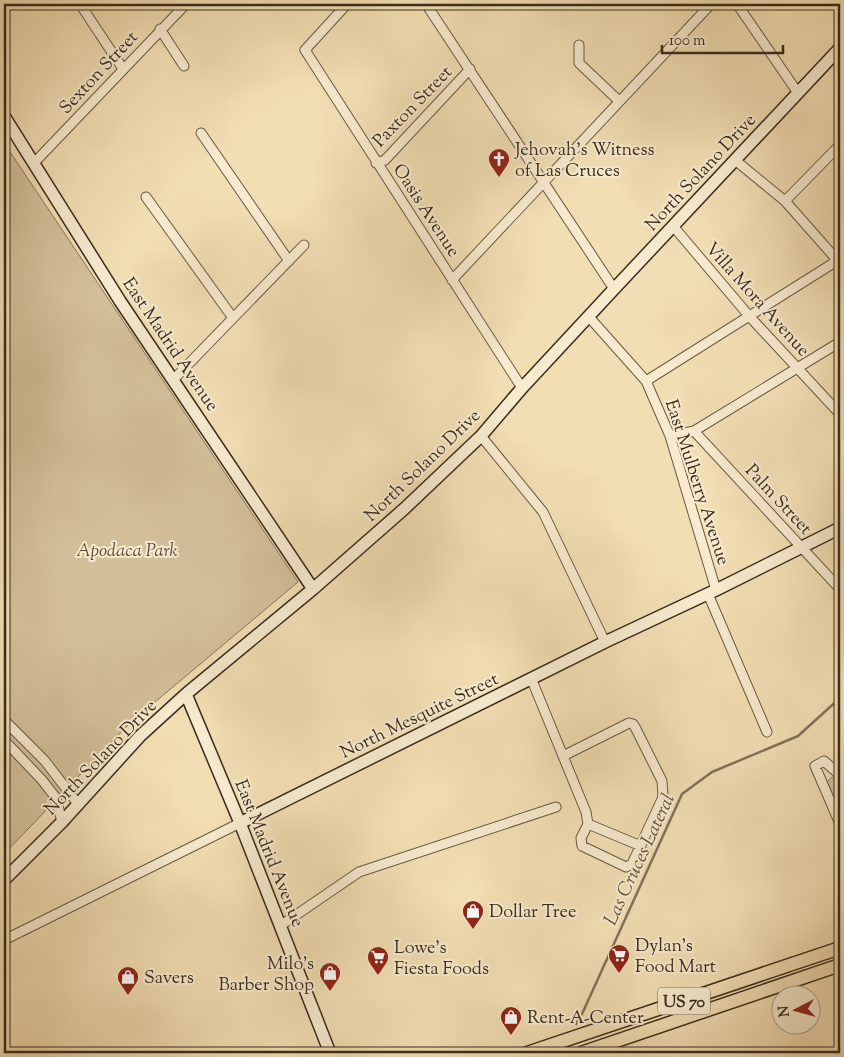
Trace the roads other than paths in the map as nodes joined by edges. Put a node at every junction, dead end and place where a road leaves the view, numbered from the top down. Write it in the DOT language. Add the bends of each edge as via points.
graph roads {
  1 [pos="80,4"];
  2 [pos="186,4"];
  3 [pos="347,4"];
  4 [pos="426,4"];
  5 [pos="711,4"];
  6 [pos="737,4"];
  7 [pos="160,29"];
  8 [pos="579,45"];
  9 [pos="840,48"];
  10 [pos="184,66"];
  11 [pos="123,69"];
  12 [pos="470,69"];
  13 [pos="798,93"];
  14 [pos="619,101"];
  15 [pos="4,116"];
  16 [pos="201,133"];
  17 [pos="840,148"];
  18 [pos="736,160"];
  19 [pos="34,163"];
  20 [pos="376,163"];
  21 [pos="543,183"];
  22 [pos="146,197"];
  23 [pos="785,201"];
  24 [pos="673,226"];
  25 [pos="304,246"];
  26 [pos="839,260"];
  27 [pos="289,261"];
  28 [pos="452,280"];
  29 [pos="614,288"];
  30 [pos="589,317"];
  31 [pos="750,317"];
  32 [pos="233,318"];
  33 [pos="840,342"];
  34 [pos="798,368"];
  35 [pos="173,380"];
  36 [pos="646,381"];
  37 [pos="522,388"];
  38 [pos="840,414"];
  39 [pos="694,431"];
  40 [pos="481,436"];
  41 [pos="670,436"];
  42 [pos="840,528"];
  43 [pos="800,546"];
  44 [pos="313,589"];
  45 [pos="840,589"];
  46 [pos="712,592"];
  47 [pos="605,642"];
  48 [pos="531,678"];
  49 [pos="186,694"];
  50 [pos="4,720"];
  51 [pos="767,732"];
  52 [pos="4,740"];
  53 [pos="563,756"];
  54 [pos="840,775"];
  55 [pos="78,804"];
  56 [pos="556,807"];
  57 [pos="62,822"];
  58 [pos="240,824"];
  59 [pos="588,824"];
  60 [pos="840,824"];
  61 [pos="641,846"];
  62 [pos="4,880"];
  63 [pos="280,926"];
  64 [pos="4,933"];
  65 [pos="14,934"];
  66 [pos="4,940"];
  67 [pos="840,948"];
  68 [pos="840,965"];
  69 [pos="330,1053"];
  70 [pos="527,1053"];
  71 [pos="581,1053"];
  1 -- 11 [label="street"];
  2 -- 7 [label="street, Sexton Street"];
  3 -- 20 [label="street, Oasis Avenue" via="305,50"];
  4 -- 12 [label="street"];
  5 -- 14 [label="street"];
  6 -- 13 [label="street"];
  7 -- 10 [label="street"];
  7 -- 11 [label="street, Sexton Street"];
  8 -- 14 [label="street" via="579,63"];
  9 -- 13 [label="street, North Solano Drive"];
  11 -- 19 [label="street, Sexton Street"];
  12 -- 20 [label="street, Paxton Street" via="386,160"];
  12 -- 21 [label="street"];
  13 -- 18 [label="street, North Solano Drive"];
  14 -- 21 [label="street"];
  15 -- 19 [label="street, East Madrid Avenue"];
  16 -- 27 [label="street"];
  17 -- 23 [label="street" via="836,148"];
  18 -- 23 [label="street"];
  18 -- 24 [label="street, North Solano Drive"];
  19 -- 35 [label="street, East Madrid Avenue"];
  20 -- 28 [label="street, Oasis Avenue"];
  21 -- 28 [label="street"];
  21 -- 29 [label="street"];
  22 -- 32 [label="street"];
  23 -- 26 [label="street"];
  24 -- 29 [label="street, North Solano Drive"];
  24 -- 31 [label="street, Villa Mora Avenue"];
  25 -- 27 [label="street"];
  26 -- 31 [label="street"];
  27 -- 32 [label="street"];
  28 -- 37 [label="street, Oasis Avenue"];
  29 -- 30 [label="street, North Solano Drive"];
  30 -- 36 [label="street, East Mulberry Avenue"];
  30 -- 37 [label="street, North Solano Drive"];
  31 -- 34 [label="street, Villa Mora Avenue"];
  31 -- 36 [label="street"];
  32 -- 35 [label="street"];
  33 -- 34 [label="street"];
  34 -- 38 [label="street, Villa Mora Avenue"];
  34 -- 39 [label="street"];
  35 -- 44 [label="street, East Madrid Avenue"];
  36 -- 41 [label="street, East Mulberry Avenue"];
  37 -- 40 [label="street, North Solano Drive"];
  39 -- 41 [label="street"];
  39 -- 43 [label="street, Palm Street"];
  40 -- 44 [label="street, North Solano Drive"];
  40 -- 47 [label="street" via="543,512"];
  41 -- 46 [label="street, East Mulberry Avenue"];
  42 -- 43 [label="street, North Mesquite Street"];
  43 -- 45 [label="street, Palm Street"];
  43 -- 46 [label="street, North Mesquite Street"];
  44 -- 49 [label="street, North Solano Drive"];
  46 -- 47 [label="street, North Mesquite Street"];
  46 -- 51 [label="street, East Mulberry Avenue"];
  47 -- 48 [label="street, North Mesquite Street"];
  48 -- 53 [label="street"];
  48 -- 58 [label="street, North Mesquite Street"];
  49 -- 55 [label="street, North Solano Drive" via="140,736"];
  49 -- 58 [label="street, East Madrid Avenue"];
  50 -- 55 [label="street" via="45,761"];
  52 -- 57 [label="street" via="56,798"];
  53 -- 59 [label="street"];
  53 -- 61 [label="street" via="632,724 663,786 663,797"];
  54 -- 60 [label="street" via="824,761 815,766"];
  55 -- 57 [label="street, North Solano Drive"];
  56 -- 63 [label="street" via="359,872"];
  57 -- 62 [label="street, North Solano Drive"];
  58 -- 63 [label="street, East Madrid Avenue"];
  58 -- 65 [label="street, North Mesquite Street"];
  59 -- 61 [label="street"];
  59 -- 61 [label="street" via="582,846 626,867 632,864"];
  63 -- 69 [label="street, East Madrid Avenue"];
  64 -- 65 [label="street"];
  65 -- 66 [label="street, North Mesquite Street"];
  67 -- 70 [label="main road, US 70"];
  68 -- 71 [label="main road, US 70"];
}
